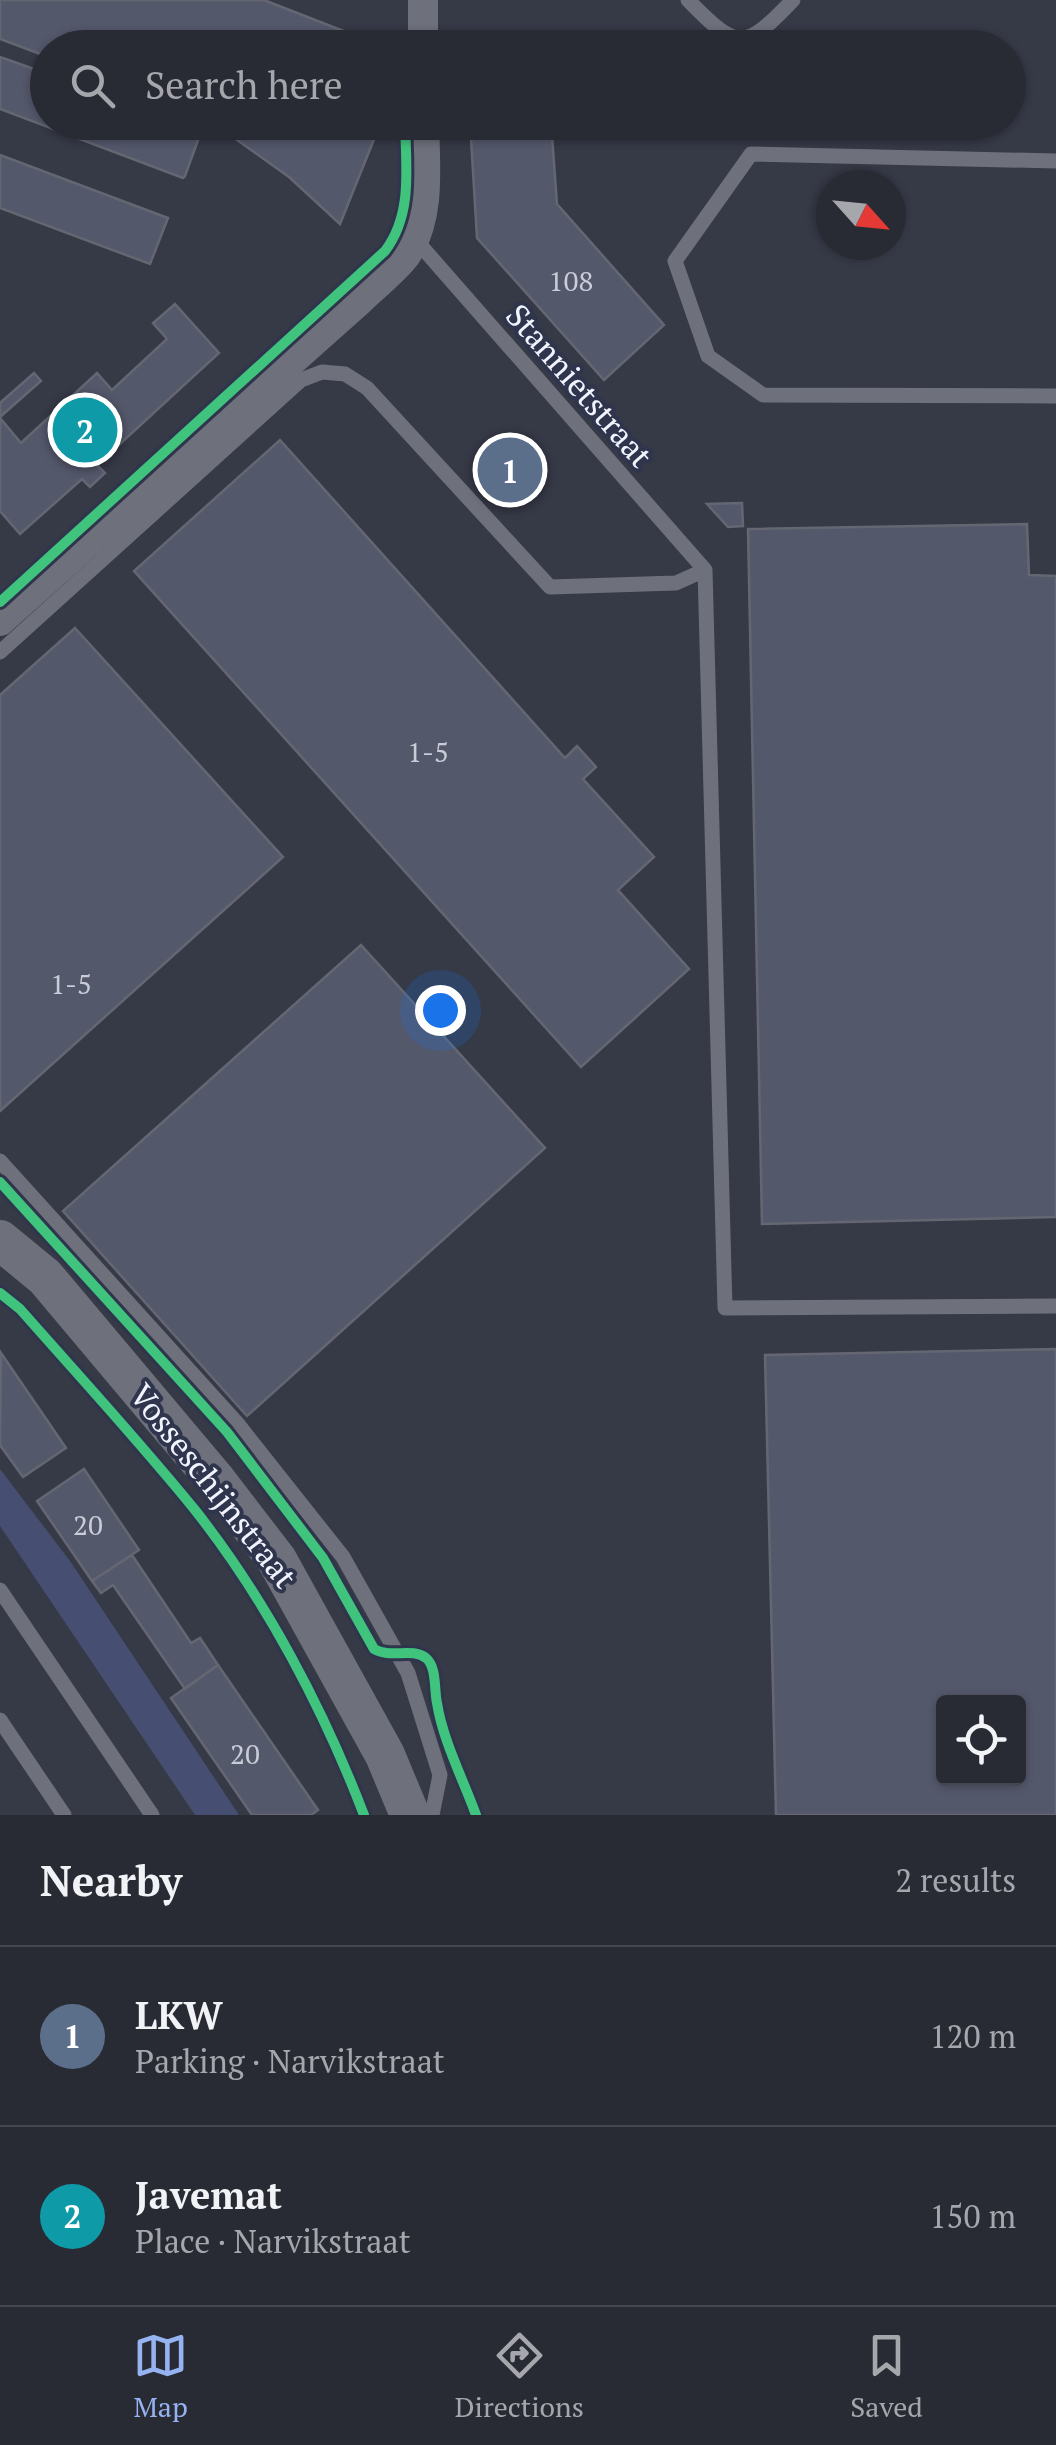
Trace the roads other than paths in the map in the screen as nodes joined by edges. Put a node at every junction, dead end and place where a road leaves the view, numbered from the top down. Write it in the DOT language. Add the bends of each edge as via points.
graph roads {
  1 [pos="423,0"];
  2 [pos="688,0"];
  3 [pos="794,0"];
  4 [pos="424,30"];
  5 [pos="717,30"];
  6 [pos="764,30"];
  7 [pos="424,140"];
  8 [pos="1056,161"];
  9 [pos="413,237"];
  10 [pos="1056,396"];
  11 [pos="704,570"];
  12 [pos="0,621"];
  13 [pos="0,652"];
  14 [pos="0,1161"];
  15 [pos="0,1240"];
  16 [pos="1056,1306"];
  17 [pos="0,1590"];
  18 [pos="0,1720"];
  19 [pos="64,1815"];
  20 [pos="152,1815"];
  21 [pos="410,1815"];
  22 [pos="432,1815"];
  1 -- 4 [label="street"];
  2 -- 5 [label="lane"];
  3 -- 6 [label="lane"];
  7 -- 9 [label="street" via="422,217"];
  8 -- 10 [label="lane" via="751,154 674,261 708,356 762,396"];
  9 -- 11 [label="lane, Stannietstraat"];
  9 -- 12 [label="street" via="406,255 360,300"];
  11 -- 13 [label="lane" via="676,583 550,587 388,408 345,374 322,372 302,380"];
  11 -- 16 [label="lane" via="725,1308"];
  14 -- 22 [label="lane" via="237,1424 343,1556 408,1673 440,1774"];
  15 -- 21 [label="street, Vosseschijnstraat" via="45,1277 277,1560 385,1755"];
  17 -- 20 [label="lane"];
  18 -- 19 [label="lane"];
}
